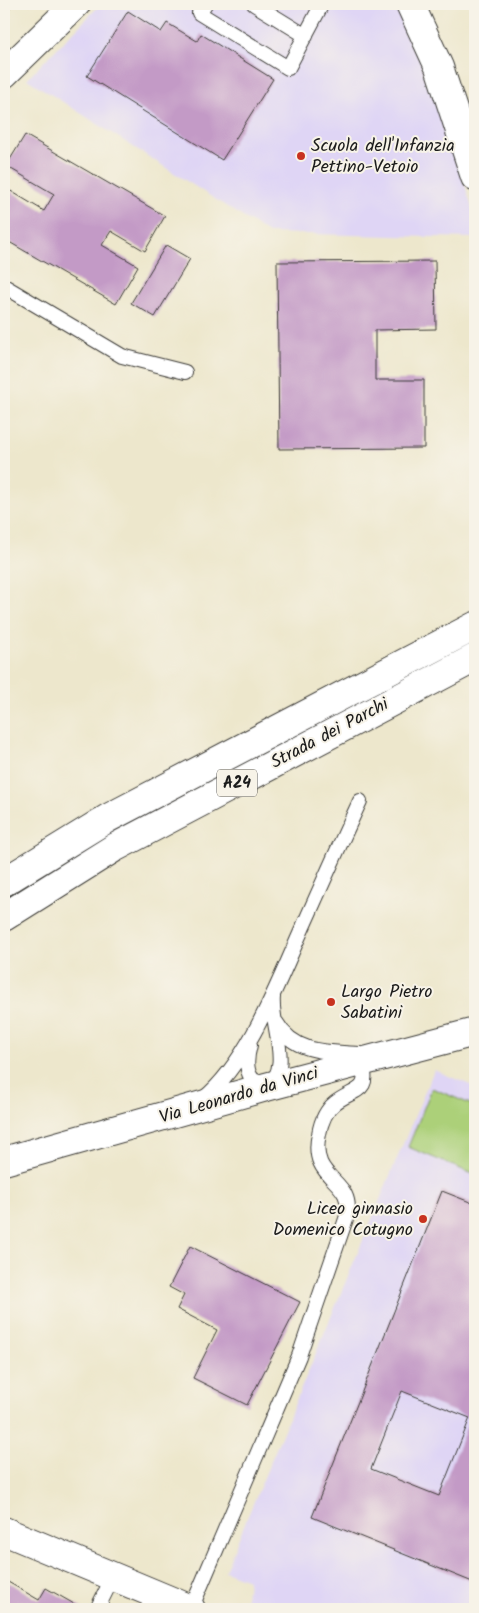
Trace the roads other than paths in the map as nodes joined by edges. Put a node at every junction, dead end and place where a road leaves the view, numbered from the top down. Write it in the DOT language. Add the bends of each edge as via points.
graph roads {
  1 [pos="76,4"];
  2 [pos="205,4"];
  3 [pos="254,4"];
  4 [pos="322,4"];
  5 [pos="410,4"];
  6 [pos="306,36"];
  7 [pos="4,74"];
  8 [pos="475,177"];
  9 [pos="4,286"];
  10 [pos="185,372"];
  11 [pos="475,626"];
  12 [pos="475,658"];
  13 [pos="360,800"];
  14 [pos="4,882"];
  15 [pos="4,917"];
  16 [pos="276,989"];
  17 [pos="273,1014"];
  18 [pos="259,1021"];
  19 [pos="475,1032"];
  20 [pos="373,1058"];
  21 [pos="266,1087"];
  22 [pos="192,1108"];
  23 [pos="4,1161"];
  24 [pos="4,1531"];
  25 [pos="113,1577"];
  26 [pos="98,1609"];
  27 [pos="191,1609"];
  1 -- 7 [label="main road"];
  2 -- 6 [label="lane" via="199,13 288,68"];
  3 -- 6 [label="lane"];
  4 -- 6 [label="lane"];
  5 -- 8 [label="main road" via="439,66"];
  9 -- 10 [label="lane" via="122,356"];
  11 -- 14 [label="main road, Strada dei Parchi / A24" via="108,818"];
  12 -- 15 [label="main road, Strada dei Parchi / A24" via="114,848"];
  13 -- 16 [label="lane"];
  16 -- 17 [label="lane"];
  16 -- 18 [label="lane"];
  17 -- 20 [label="lane" via="285,1036 301,1047"];
  17 -- 21 [label="lane" via="279,1069 274,1082"];
  18 -- 21 [label="lane" via="249,1050 247,1068 255,1083"];
  18 -- 22 [label="lane" via="228,1074"];
  19 -- 20 [label="main road, Via Leonardo da Vinci"];
  20 -- 21 [label="main road, Via Leonardo da Vinci"];
  20 -- 27 [label="lane" via="362,1087 332,1106 323,1119 317,1140 319,1163 344,1191 347,1214 297,1362"];
  21 -- 22 [label="main road, Via Leonardo da Vinci"];
  22 -- 23 [label="main road, Via Leonardo da Vinci"];
  24 -- 25 [label="main road"];
  25 -- 26 [label="lane"];
  25 -- 27 [label="main road"];
}
